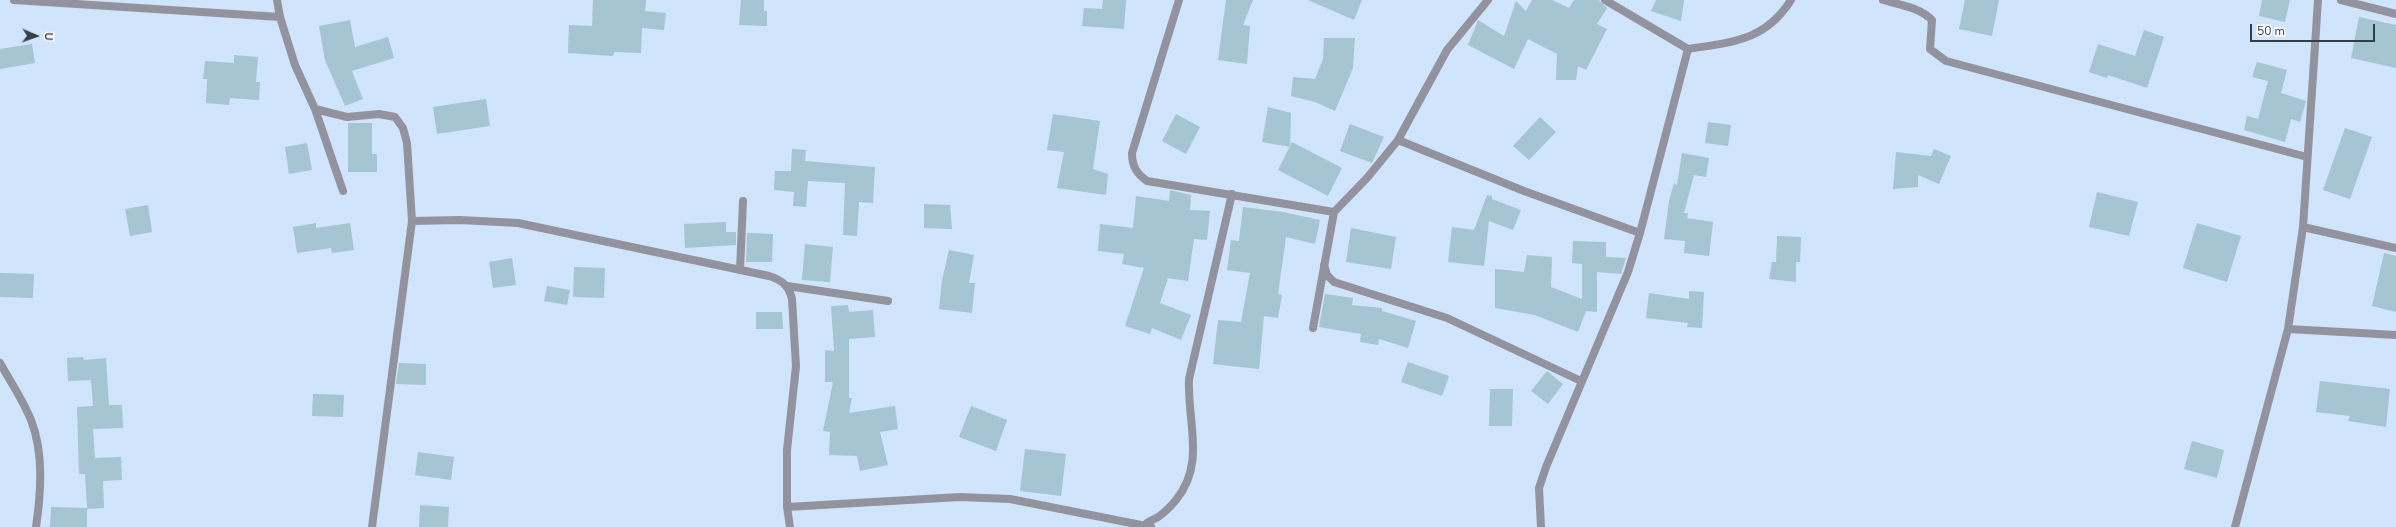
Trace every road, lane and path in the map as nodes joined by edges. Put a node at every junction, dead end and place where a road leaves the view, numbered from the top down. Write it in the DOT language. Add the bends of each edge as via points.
graph roads {
  1 [pos="14,0"];
  2 [pos="277,0"];
  3 [pos="1179,0"];
  4 [pos="1488,0"];
  5 [pos="1605,0"];
  6 [pos="1791,0"];
  7 [pos="1883,0"];
  8 [pos="2318,0"];
  9 [pos="2341,0"];
  10 [pos="2396,14"];
  11 [pos="280,17"];
  12 [pos="1688,49"];
  13 [pos="315,109"];
  14 [pos="1398,140"];
  15 [pos="2308,157"];
  16 [pos="343,191"];
  17 [pos="1232,194"];
  18 [pos="743,201"];
  19 [pos="1334,212"];
  20 [pos="412,221"];
  21 [pos="2303,227"];
  22 [pos="1640,233"];
  23 [pos="2396,248"];
  24 [pos="1324,265"];
  25 [pos="740,270"];
  26 [pos="786,286"];
  27 [pos="888,300"];
  28 [pos="1313,328"];
  29 [pos="2288,329"];
  30 [pos="2396,335"];
  31 [pos="0,362"];
  32 [pos="1581,381"];
  33 [pos="787,507"];
  34 [pos="1146,526"];
  35 [pos="36,527"];
  36 [pos="372,527"];
  37 [pos="790,527"];
  38 [pos="1541,527"];
  39 [pos="2235,527"];
  1 -- 11 [label="street"];
  2 -- 11 [label="street"];
  3 -- 17 [label="street" via="1132,153 1132,165 1147,180"];
  4 -- 14 [label="street" via="1447,50"];
  5 -- 12 [label="street"];
  6 -- 12 [label="street" via="1770,26 1753,36"];
  7 -- 15 [label="street" via="1920,10 1927,15 1932,20 1930,49 1946,61"];
  8 -- 15 [label="street"];
  9 -- 10 [label="street"];
  11 -- 13 [label="street" via="295,65"];
  12 -- 22 [label="street"];
  13 -- 16 [label="street"];
  13 -- 20 [label="street" via="347,117 387,114 400,121 407,143"];
  14 -- 19 [label="street"];
  14 -- 22 [label="street" via="1524,191"];
  15 -- 21 [label="street"];
  17 -- 19 [label="street"];
  17 -- 34 [label="street" via="1189,379 1194,451 1191,473 1185,488 1175,501"];
  18 -- 25 [label="street"];
  19 -- 24 [label="street"];
  20 -- 25 [label="street" via="460,220 518,224"];
  20 -- 36 [label="street"];
  21 -- 23 [label="street"];
  21 -- 29 [label="street"];
  22 -- 32 [label="street" via="1628,272"];
  24 -- 28 [label="street"];
  24 -- 32 [label="street" via="1327,276 1334,282 1447,318"];
  25 -- 26 [label="street" via="769,276 780,280"];
  26 -- 27 [label="street"];
  26 -- 33 [label="street" via="792,299 796,366 788,450"];
  29 -- 30 [label="street"];
  29 -- 39 [label="street"];
  31 -- 35 [label="street" via="31,421 39,459 41,488"];
  32 -- 38 [label="street" via="1539,488"];
  33 -- 34 [label="street" via="944,498 1010,499"];
  33 -- 37 [label="street"];
}
